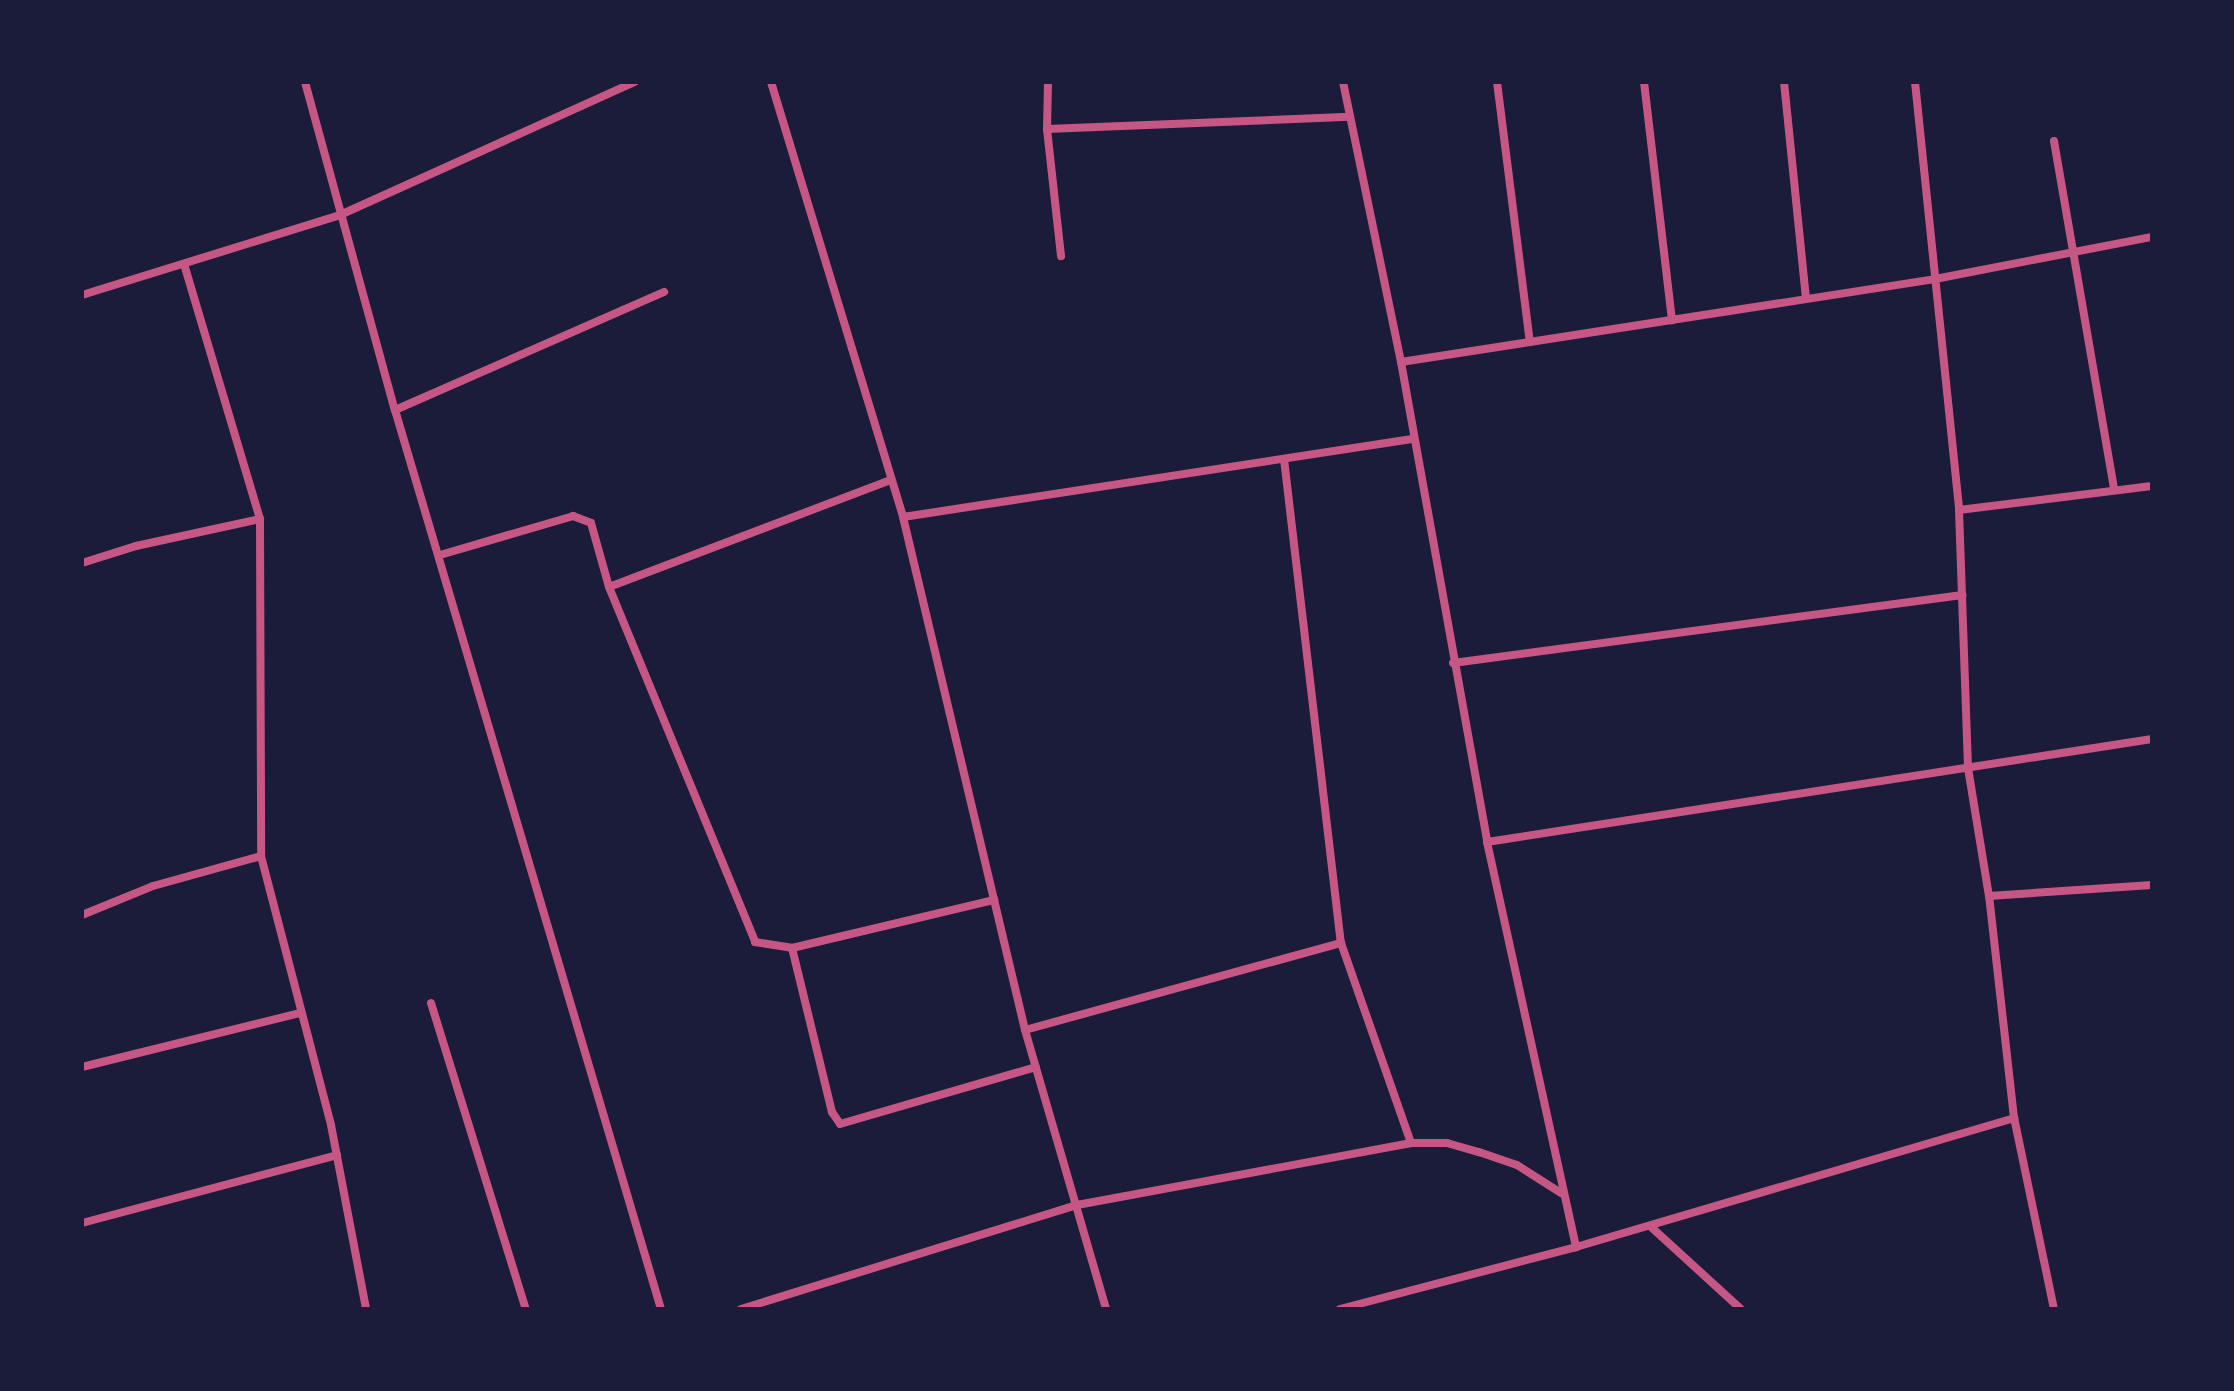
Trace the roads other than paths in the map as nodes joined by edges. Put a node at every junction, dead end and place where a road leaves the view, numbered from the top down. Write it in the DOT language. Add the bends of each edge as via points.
graph roads {
  1 [pos="305,82"];
  2 [pos="635,82"];
  3 [pos="771,82"];
  4 [pos="1048,82"];
  5 [pos="1343,82"];
  6 [pos="1497,82"];
  7 [pos="1644,82"];
  8 [pos="1784,82"];
  9 [pos="1915,82"];
  10 [pos="1350,117"];
  11 [pos="1047,129"];
  12 [pos="2054,141"];
  13 [pos="340,215"];
  14 [pos="2152,237"];
  15 [pos="2072,253"];
  16 [pos="1061,256"];
  17 [pos="184,264"];
  18 [pos="1935,279"];
  19 [pos="664,292"];
  20 [pos="82,295"];
  21 [pos="1806,299"];
  22 [pos="1672,320"];
  23 [pos="1530,342"];
  24 [pos="1401,362"];
  25 [pos="395,410"];
  26 [pos="1412,439"];
  27 [pos="1284,459"];
  28 [pos="891,480"];
  29 [pos="2152,486"];
  30 [pos="2114,490"];
  31 [pos="1959,510"];
  32 [pos="903,517"];
  33 [pos="260,519"];
  34 [pos="440,555"];
  35 [pos="82,563"];
  36 [pos="609,587"];
  37 [pos="1962,595"];
  38 [pos="1453,663"];
  39 [pos="2152,739"];
  40 [pos="1968,768"];
  41 [pos="1487,842"];
  42 [pos="261,856"];
  43 [pos="2152,885"];
  44 [pos="1989,896"];
  45 [pos="994,900"];
  46 [pos="82,915"];
  47 [pos="1341,943"];
  48 [pos="792,948"];
  49 [pos="431,1003"];
  50 [pos="300,1013"];
  51 [pos="1025,1030"];
  52 [pos="82,1067"];
  53 [pos="1036,1067"];
  54 [pos="2014,1118"];
  55 [pos="1411,1143"];
  56 [pos="337,1155"];
  57 [pos="1561,1193"];
  58 [pos="1077,1205"];
  59 [pos="82,1223"];
  60 [pos="1650,1226"];
  61 [pos="1576,1247"];
  62 [pos="366,1309"];
  63 [pos="526,1309"];
  64 [pos="661,1309"];
  65 [pos="741,1309"];
  66 [pos="1106,1309"];
  67 [pos="1340,1309"];
  68 [pos="1741,1309"];
  69 [pos="2054,1309"];
  1 -- 13 [label="street"];
  2 -- 13 [label="street"];
  3 -- 28 [label="street"];
  4 -- 11 [label="street"];
  5 -- 10 [label="street"];
  6 -- 23 [label="street"];
  7 -- 22 [label="street"];
  8 -- 21 [label="street"];
  9 -- 18 [label="street"];
  10 -- 11 [label="street"];
  10 -- 24 [label="street"];
  11 -- 16 [label="street"];
  12 -- 15 [label="street"];
  13 -- 17 [label="street"];
  13 -- 25 [label="street"];
  14 -- 15 [label="street"];
  15 -- 18 [label="street"];
  15 -- 30 [label="street"];
  17 -- 20 [label="street"];
  17 -- 33 [label="street"];
  18 -- 21 [label="street"];
  18 -- 31 [label="street"];
  19 -- 25 [label="street"];
  21 -- 22 [label="street"];
  22 -- 23 [label="street"];
  23 -- 24 [label="street"];
  24 -- 26 [label="street"];
  25 -- 34 [label="street"];
  26 -- 27 [label="street"];
  26 -- 38 [label="street"];
  27 -- 32 [label="street"];
  27 -- 47 [label="street"];
  28 -- 32 [label="street"];
  28 -- 36 [label="street"];
  29 -- 30 [label="street"];
  30 -- 31 [label="street"];
  31 -- 37 [label="street"];
  32 -- 45 [label="street"];
  33 -- 35 [label="street"];
  33 -- 42 [label="street"];
  34 -- 36 [label="street" via="580,516 596,535"];
  34 -- 64 [label="street"];
  36 -- 48 [label="street" via="748,934 761,945"];
  37 -- 38 [label="street"];
  37 -- 40 [label="street"];
  38 -- 41 [label="street"];
  39 -- 40 [label="street"];
  40 -- 41 [label="street"];
  40 -- 44 [label="street"];
  41 -- 57 [label="street"];
  42 -- 46 [label="street" via="153,886"];
  42 -- 50 [label="street"];
  43 -- 44 [label="street"];
  44 -- 54 [label="street"];
  45 -- 48 [label="street"];
  45 -- 51 [label="street"];
  47 -- 51 [label="street"];
  47 -- 55 [label="street"];
  48 -- 53 [label="street" via="832,1112 840,1124"];
  49 -- 63 [label="street"];
  50 -- 52 [label="street"];
  50 -- 56 [label="street"];
  51 -- 53 [label="street"];
  53 -- 58 [label="street"];
  54 -- 60 [label="street"];
  54 -- 69 [label="street"];
  55 -- 57 [label="street" via="1447,1143 1479,1152 1517,1165"];
  55 -- 58 [label="street"];
  56 -- 59 [label="street"];
  56 -- 62 [label="street"];
  57 -- 61 [label="street"];
  58 -- 65 [label="street"];
  58 -- 66 [label="street"];
  60 -- 61 [label="street"];
  60 -- 68 [label="street"];
  61 -- 67 [label="street"];
}
